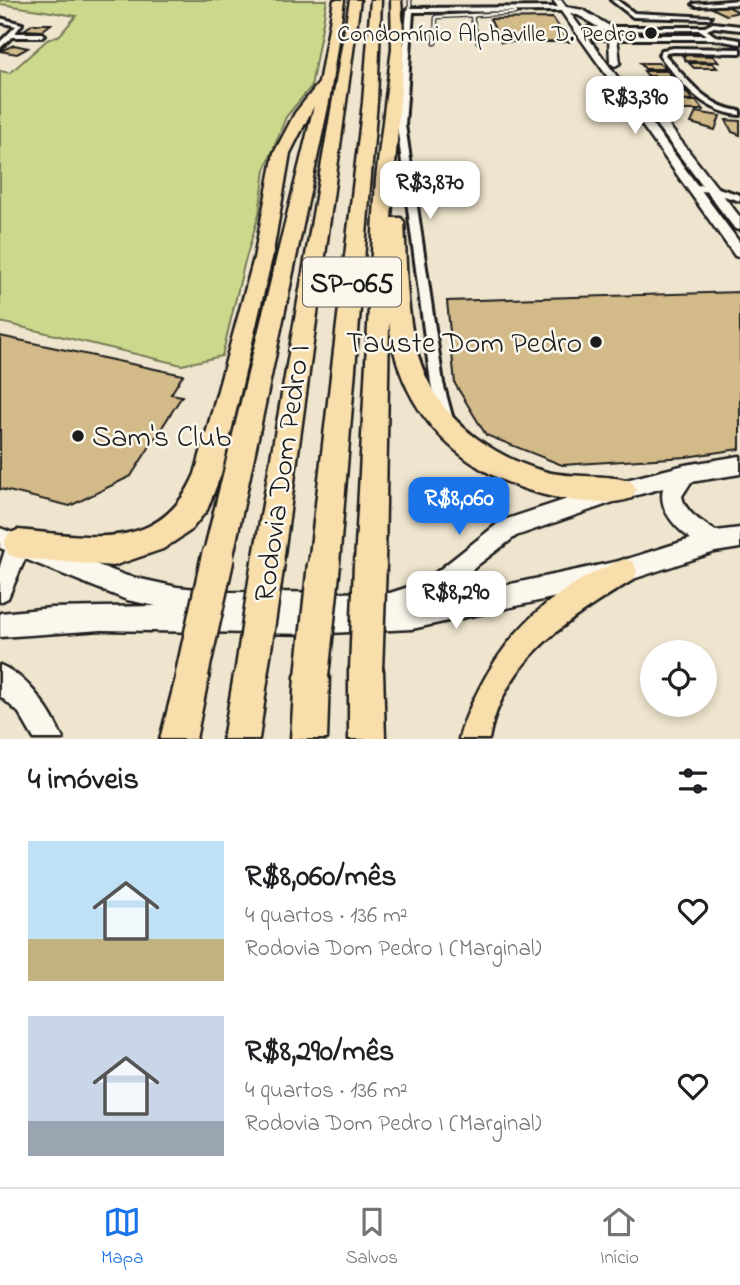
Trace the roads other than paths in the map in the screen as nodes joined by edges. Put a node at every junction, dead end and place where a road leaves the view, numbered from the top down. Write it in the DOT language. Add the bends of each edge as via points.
graph roads {
  1 [pos="339,0"];
  2 [pos="349,0"];
  3 [pos="355,0"];
  4 [pos="376,0"];
  5 [pos="389,0"];
  6 [pos="396,0"];
  7 [pos="614,0"];
  8 [pos="693,2"];
  9 [pos="740,2"];
  10 [pos="410,5"];
  11 [pos="566,5"];
  12 [pos="514,9"];
  13 [pos="474,16"];
  14 [pos="708,17"];
  15 [pos="0,20"];
  16 [pos="351,22"];
  17 [pos="720,25"];
  18 [pos="740,27"];
  19 [pos="704,28"];
  20 [pos="625,29"];
  21 [pos="665,29"];
  22 [pos="592,33"];
  23 [pos="611,33"];
  24 [pos="11,35"];
  25 [pos="42,35"];
  26 [pos="635,37"];
  27 [pos="673,37"];
  28 [pos="713,37"];
  29 [pos="478,42"];
  30 [pos="740,42"];
  31 [pos="435,43"];
  32 [pos="0,46"];
  33 [pos="740,51"];
  34 [pos="615,63"];
  35 [pos="617,84"];
  36 [pos="632,84"];
  37 [pos="324,85"];
  38 [pos="371,88"];
  39 [pos="740,113"];
  40 [pos="387,143"];
  41 [pos="693,188"];
  42 [pos="712,189"];
  43 [pos="740,198"];
  44 [pos="740,226"];
  45 [pos="740,253"];
  46 [pos="449,433"];
  47 [pos="740,465"];
  48 [pos="685,474"];
  49 [pos="622,490"];
  50 [pos="740,538"];
  51 [pos="9,541"];
  52 [pos="715,542"];
  53 [pos="624,571"];
  54 [pos="0,590"];
  55 [pos="0,625"];
  56 [pos="0,677"];
  57 [pos="48,739"];
  58 [pos="178,739"];
  59 [pos="241,739"];
  60 [pos="309,739"];
  61 [pos="367,739"];
  62 [pos="474,739"];
  1 -- 37 [label="highway, Rodovia Dom Pedro I"];
  2 -- 16 [label="highway"];
  3 -- 16 [label="highway, Rodovia Dom Pedro I / SP-065"];
  4 -- 38 [label="highway, Rodovia Dom Pedro I / SP-065"];
  5 -- 38 [label="highway"];
  6 -- 40 [label="highway, SP-065" via="398,48"];
  7 -- 14 [label="street" via="633,15"];
  8 -- 9 [label="street"];
  8 -- 14 [label="street"];
  10 -- 12 [label="street"];
  10 -- 46 [label="street" via="401,125 437,383"];
  11 -- 12 [label="street"];
  11 -- 22 [label="street"];
  11 -- 23 [label="street"];
  11 -- 35 [label="street"];
  12 -- 13 [label="lane" via="515,13"];
  13 -- 29 [label="lane"];
  13 -- 31 [label="lane" via="436,17"];
  14 -- 17 [label="street"];
  15 -- 24 [label="street" via="20,24"];
  16 -- 59 [label="highway, Rodovia Dom Pedro I / SP-065, bridge"];
  17 -- 18 [label="street"];
  17 -- 19 [label="street"];
  19 -- 21 [label="street"];
  19 -- 28 [label="street"];
  20 -- 21 [label="street"];
  20 -- 23 [label="street"];
  20 -- 26 [label="street" via="634,31"];
  21 -- 27 [label="street"];
  22 -- 23 [label="street"];
  22 -- 23 [label="street"];
  22 -- 34 [label="street"];
  23 -- 26 [label="street"];
  23 -- 34 [label="street"];
  24 -- 25 [label="street"];
  24 -- 32 [label="street"];
  26 -- 27 [label="street"];
  27 -- 28 [label="street"];
  28 -- 30 [label="street"];
  33 -- 39 [label="street" via="674,50 662,55 708,104"];
  34 -- 36 [label="street"];
  35 -- 36 [label="street"];
  35 -- 41 [label="street"];
  36 -- 42 [label="street"];
  37 -- 51 [label="highway" via="302,113 282,153 263,258 208,474 197,501 180,522 153,539 113,552"];
  37 -- 58 [label="highway, Rodovia Dom Pedro I, bridge"];
  38 -- 60 [label="highway, Rodovia Dom Pedro I / SP-065, bridge"];
  40 -- 46 [label="highway" via="401,328 409,369 434,416"];
  40 -- 61 [label="highway, SP-065, bridge"];
  41 -- 42 [label="street"];
  41 -- 45 [label="street"];
  42 -- 43 [label="street"];
  42 -- 44 [label="street"];
  46 -- 49 [label="highway" via="525,477 574,489"];
  47 -- 48 [label="street"];
  48 -- 49 [label="street"];
  48 -- 52 [label="street" via="674,488 673,502 682,518"];
  49 -- 51 [label="street" via="509,528 431,591 390,605 227,604 177,599 127,588"];
  50 -- 52 [label="street"];
  51 -- 54 [label="street" via="9,575"];
  52 -- 53 [label="street"];
  53 -- 55 [label="street" via="376,621 78,619"];
  53 -- 62 [label="main road" via="551,615 518,646 495,684"];
  56 -- 57 [label="street" via="28,704"];
}
